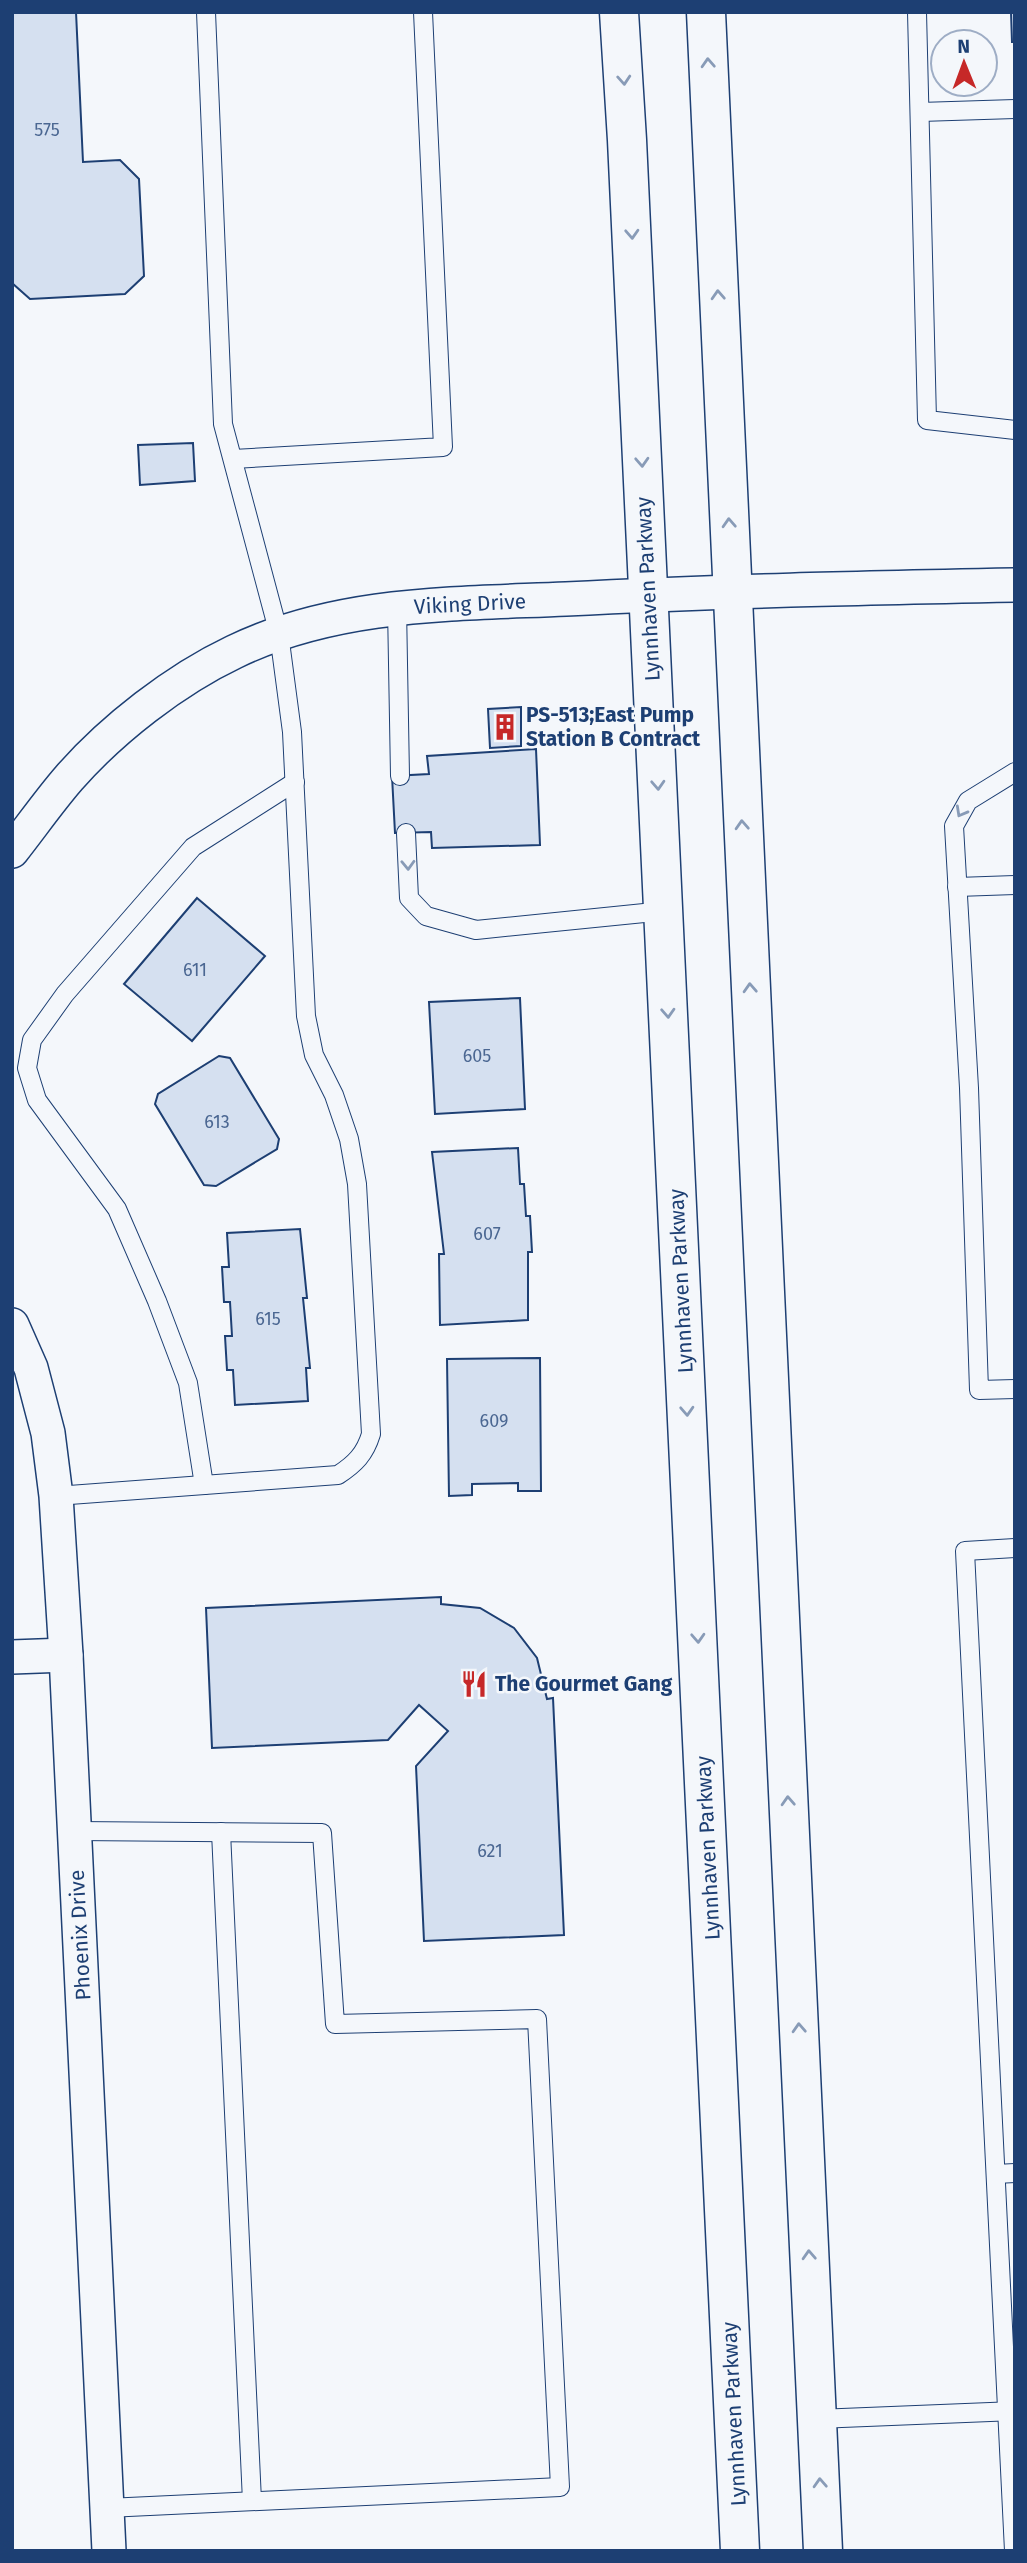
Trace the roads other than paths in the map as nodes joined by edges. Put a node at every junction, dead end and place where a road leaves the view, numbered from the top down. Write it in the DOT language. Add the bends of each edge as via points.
graph roads {
  1 [pos="205,12"];
  2 [pos="423,12"];
  3 [pos="619,12"];
  4 [pos="706,12"];
  5 [pos="918,12"];
  6 [pos="1015,110"];
  7 [pos="920,112"];
  8 [pos="1015,430"];
  9 [pos="233,460"];
  10 [pos="1015,585"];
  11 [pos="732,591"];
  12 [pos="649,595"];
  13 [pos="397,607"];
  14 [pos="279,634"];
  15 [pos="1015,772"];
  16 [pos="400,776"];
  17 [pos="295,782"];
  18 [pos="406,833"];
  19 [pos="12,851"];
  20 [pos="1015,885"];
  21 [pos="957,887"];
  22 [pos="664,911"];
  23 [pos="12,1325"];
  24 [pos="1015,1389"];
  25 [pos="204,1485"];
  26 [pos="56,1496"];
  27 [pos="1015,1548"];
  28 [pos="66,1655"];
  29 [pos="12,1657"];
  30 [pos="75,1831"];
  31 [pos="221,1832"];
  32 [pos="1015,2173"];
  33 [pos="996,2174"];
  34 [pos="1011,2411"];
  35 [pos="817,2419"];
  36 [pos="252,2501"];
  37 [pos="107,2508"];
  38 [pos="1014,2547"];
  39 [pos="109,2551"];
  40 [pos="740,2551"];
  41 [pos="823,2551"];
  1 -- 9 [label="lane" via="223,425"];
  2 -- 9 [label="lane" via="443,447"];
  3 -- 12 [label="main road, Lynnhaven Parkway, one-way"];
  11 -- 4 [label="main road, one-way"];
  5 -- 7 [label="lane"];
  6 -- 7 [label="lane"];
  7 -- 8 [label="lane" via="927,420"];
  9 -- 14 [label="lane"];
  10 -- 11 [label="street, Viking Drive"];
  11 -- 12 [label="street, Viking Drive"];
  35 -- 11 [label="main road, one-way"];
  12 -- 13 [label="street, Viking Drive"];
  12 -- 22 [label="main road, Lynnhaven Parkway, one-way"];
  13 -- 14 [label="street, Viking Drive"];
  13 -- 16 [label="lane"];
  14 -- 17 [label="lane"];
  14 -- 19 [label="street, Viking Drive" via="233,652 170,690 111,736 69,778"];
  15 -- 21 [label="lane, one-way" via="968,801 954,825"];
  17 -- 25 [label="lane" via="306,1016 314,1055 349,1139 358,1184 371,1433 356,1464 338,1475"];
  17 -- 25 [label="lane" via="193,847 65,994 32,1040 27,1068 37,1100 117,1209 152,1289 188,1383"];
  18 -- 22 [label="lane, one-way" via="409,898 426,916 476,930"];
  20 -- 21 [label="lane"];
  21 -- 24 [label="lane" via="979,1390"];
  22 -- 40 [label="main road, Lynnhaven Parkway, one-way"];
  23 -- 26 [label="street, Phoenix Drive" via="48,1433"];
  25 -- 26 [label="lane"];
  26 -- 28 [label="street, Phoenix Drive"];
  27 -- 33 [label="lane" via="965,1551"];
  28 -- 29 [label="street"];
  28 -- 30 [label="street, Phoenix Drive"];
  30 -- 31 [label="lane"];
  30 -- 37 [label="street, Phoenix Drive"];
  31 -- 36 [label="lane"];
  31 -- 36 [label="lane" via="322,1833 335,2024 537,2019 559,2459 560,2487"];
  32 -- 33 [label="lane"];
  33 -- 34 [label="lane"];
  34 -- 35 [label="lane"];
  34 -- 38 [label="lane"];
  41 -- 35 [label="main road, one-way"];
  36 -- 37 [label="lane"];
  37 -- 39 [label="street, Phoenix Drive"];
}
